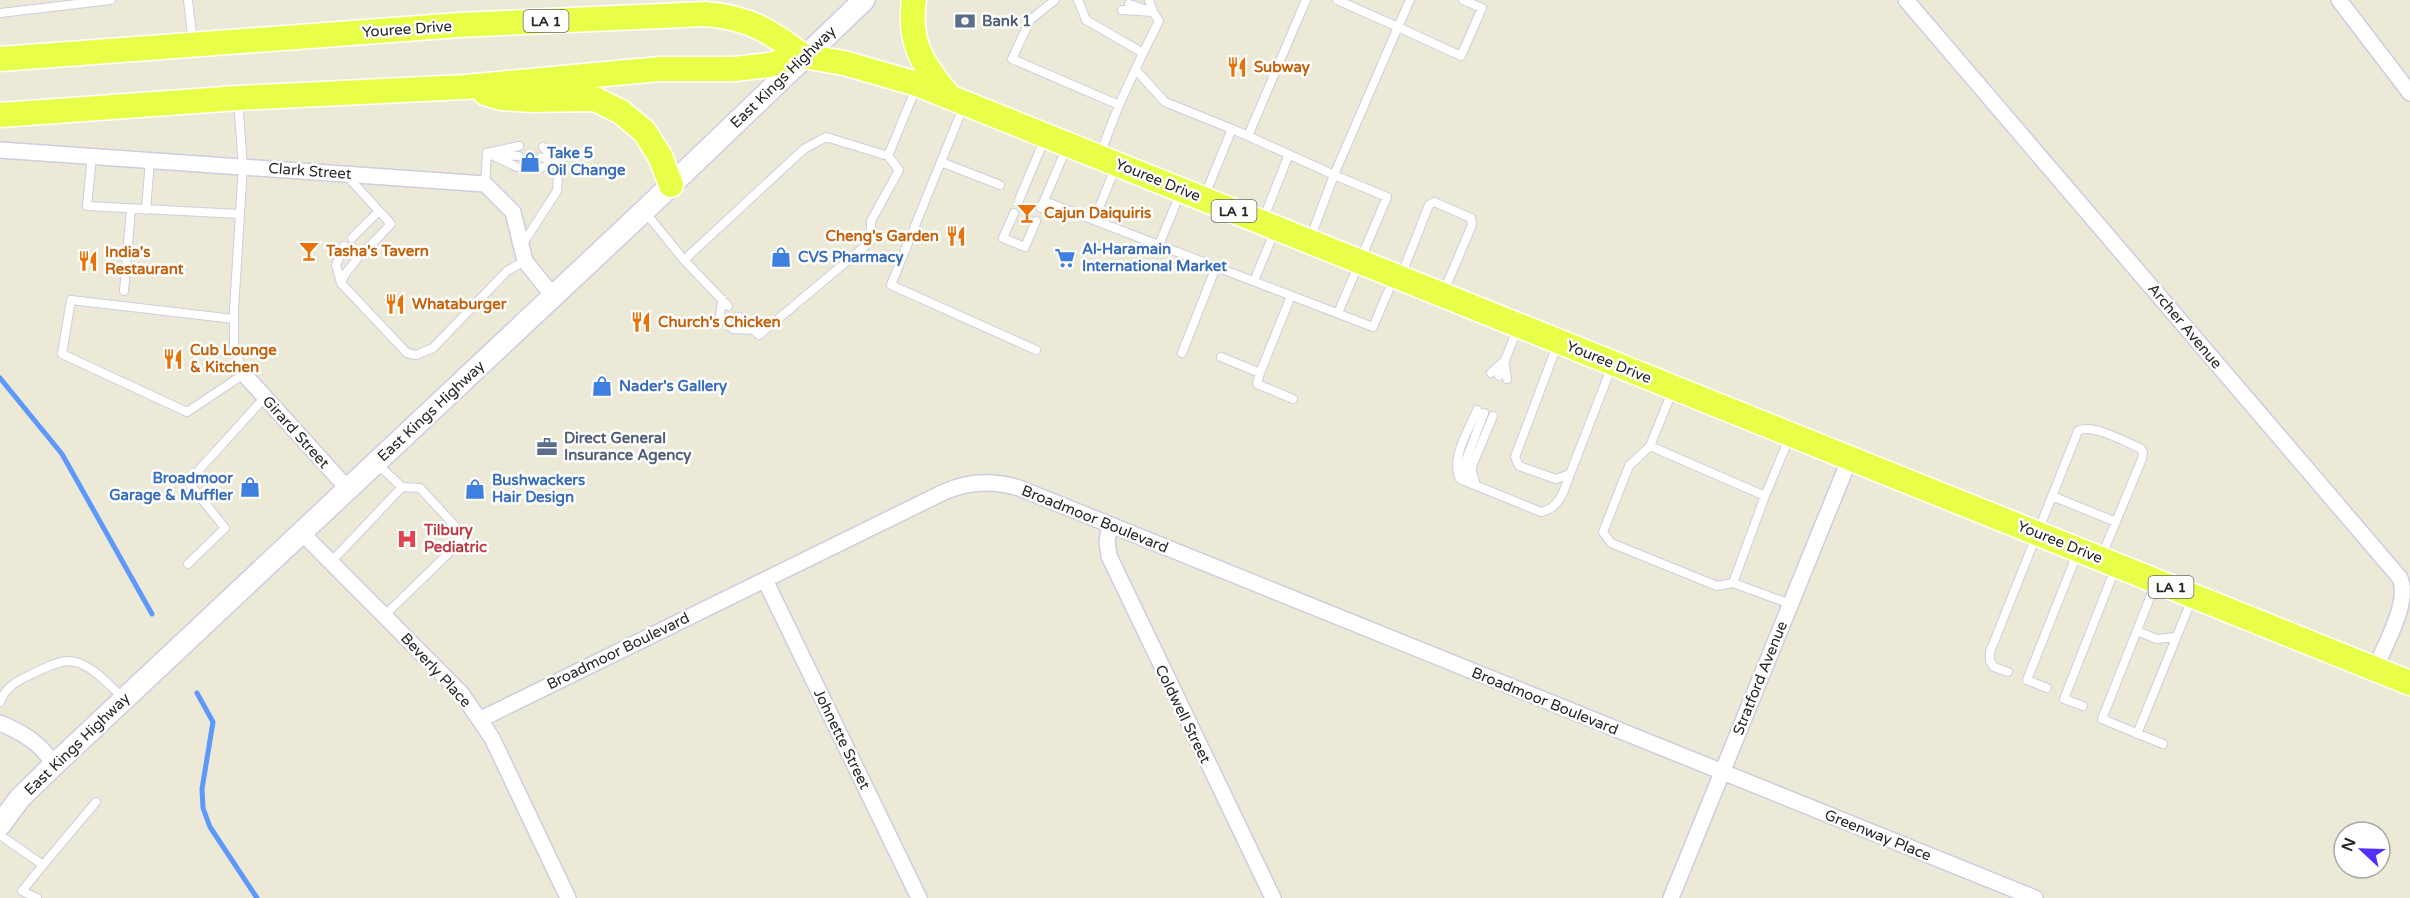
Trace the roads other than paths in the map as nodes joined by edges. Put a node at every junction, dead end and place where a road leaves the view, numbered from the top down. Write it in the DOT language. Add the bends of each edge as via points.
graph roads {
  1 [pos="111,0"];
  2 [pos="188,0"];
  3 [pos="638,0"];
  4 [pos="864,0"];
  5 [pos="914,0"];
  6 [pos="1055,0"];
  7 [pos="1078,0"];
  8 [pos="1152,0"];
  9 [pos="1306,0"];
  10 [pos="1337,0"];
  11 [pos="1410,0"];
  12 [pos="1463,0"];
  13 [pos="1906,0"];
  14 [pos="2339,0"];
  15 [pos="1129,4"];
  16 [pos="1152,12"];
  17 [pos="1119,13"];
  18 [pos="0,14"];
  19 [pos="598,19"];
  20 [pos="1398,27"];
  21 [pos="193,44"];
  22 [pos="1143,53"];
  23 [pos="803,56"];
  24 [pos="0,59"];
  25 [pos="1136,70"];
  26 [pos="917,84"];
  27 [pos="465,87"];
  28 [pos="2410,93"];
  29 [pos="238,98"];
  30 [pos="957,100"];
  31 [pos="1119,105"];
  32 [pos="0,115"];
  33 [pos="1232,129"];
  34 [pos="1248,136"];
  35 [pos="1057,140"];
  36 [pos="519,146"];
  37 [pos="543,147"];
  38 [pos="0,150"];
  39 [pos="487,153"];
  40 [pos="1288,154"];
  41 [pos="92,156"];
  42 [pos="518,156"];
  43 [pos="888,156"];
  44 [pos="541,157"];
  45 [pos="150,160"];
  46 [pos="1108,160"];
  47 [pos="559,162"];
  48 [pos="941,162"];
  49 [pos="243,166"];
  50 [pos="517,167"];
  51 [pos="540,168"];
  52 [pos="345,174"];
  53 [pos="1334,175"];
  54 [pos="485,184"];
  55 [pos="671,185"];
  56 [pos="1000,186"];
  57 [pos="1193,194"];
  58 [pos="1019,200"];
  59 [pos="131,210"];
  60 [pos="146,210"];
  61 [pos="379,210"];
  62 [pos="644,211"];
  63 [pos="1014,213"];
  64 [pos="239,214"];
  65 [pos="1094,220"];
  66 [pos="1036,221"];
  67 [pos="1269,225"];
  68 [pos="352,238"];
  69 [pos="1309,241"];
  70 [pos="1159,245"];
  71 [pos="344,246"];
  72 [pos="365,251"];
  73 [pos="524,254"];
  74 [pos="357,259"];
  75 [pos="684,260"];
  76 [pos="1360,262"];
  77 [pos="1216,267"];
  78 [pos="1397,277"];
  79 [pos="1254,281"];
  80 [pos="341,283"];
  81 [pos="124,291"];
  82 [pos="1443,295"];
  83 [pos="553,296"];
  84 [pos="1291,296"];
  85 [pos="722,299"];
  86 [pos="728,306"];
  87 [pos="1338,313"];
  88 [pos="740,317"];
  89 [pos="234,319"];
  90 [pos="1519,326"];
  91 [pos="754,330"];
  92 [pos="1559,342"];
  93 [pos="1036,350"];
  94 [pos="1182,353"];
  95 [pos="1221,357"];
  96 [pos="1505,360"];
  97 [pos="1613,363"];
  98 [pos="1260,373"];
  99 [pos="244,374"];
  100 [pos="1674,387"];
  101 [pos="265,397"];
  102 [pos="1293,399"];
  103 [pos="1791,434"];
  104 [pos="1650,446"];
  105 [pos="1850,458"];
  106 [pos="376,463"];
  107 [pos="1570,474"];
  108 [pos="1476,486"];
  109 [pos="402,487"];
  110 [pos="348,489"];
  111 [pos="1765,496"];
  112 [pos="2052,496"];
  113 [pos="2116,522"];
  114 [pos="1110,526"];
  115 [pos="301,532"];
  116 [pos="2037,533"];
  117 [pos="2099,558"];
  118 [pos="331,562"];
  119 [pos="188,564"];
  120 [pos="765,580"];
  121 [pos="2157,581"];
  122 [pos="1733,583"];
  123 [pos="2193,596"];
  124 [pos="1790,604"];
  125 [pos="384,616"];
  126 [pos="2137,631"];
  127 [pos="2176,637"];
  128 [pos="2375,669"];
  129 [pos="2008,672"];
  130 [pos="2410,683"];
  131 [pos="2047,688"];
  132 [pos="124,699"];
  133 [pos="0,702"];
  134 [pos="2083,706"];
  135 [pos="480,719"];
  136 [pos="0,723"];
  137 [pos="2137,734"];
  138 [pos="2163,744"];
  139 [pos="54,765"];
  140 [pos="1721,772"];
  141 [pos="96,802"];
  142 [pos="0,825"];
  143 [pos="0,834"];
  144 [pos="43,865"];
  145 [pos="37,898"];
  146 [pos="568,898"];
  147 [pos="920,898"];
  148 [pos="1273,898"];
  149 [pos="1671,898"];
  150 [pos="2034,898"];
  1 -- 18 [label="lane"];
  2 -- 21 [label="lane"];
  3 -- 19 [label="main road" via="625,1"];
  4 -- 23 [label="main road, East Kings Highway"];
  5 -- 30 [label="main road" via="910,23 923,63"];
  6 -- 31 [label="lane" via="1030,20 1012,59"];
  7 -- 22 [label="lane" via="1086,20"];
  8 -- 16 [label="lane"];
  9 -- 34 [label="lane"];
  10 -- 20 [label="lane"];
  11 -- 20 [label="lane"];
  12 -- 20 [label="lane" via="1482,8 1461,56"];
  13 -- 128 [label="street, Archer Avenue" via="2400,578 2404,601"];
  14 -- 28 [label="street"];
  15 -- 16 [label="lane"];
  16 -- 17 [label="lane"];
  16 -- 22 [label="lane" via="1159,21"];
  19 -- 21 [label="main road, Youree Drive / LA 1"];
  19 -- 23 [label="main road, Youree Drive / LA 1" via="732,16 772,33"];
  20 -- 53 [label="lane"];
  21 -- 24 [label="main road, Youree Drive / LA 1"];
  22 -- 25 [label="lane"];
  23 -- 26 [label="main road, Youree Drive / LA 1"];
  23 -- 27 [label="main road, Youree Drive / LA 1" via="734,69 660,69"];
  23 -- 55 [label="main road, East Kings Highway"];
  25 -- 31 [label="lane"];
  25 -- 33 [label="lane" via="1165,102"];
  26 -- 30 [label="main road, Youree Drive / LA 1"];
  26 -- 43 [label="lane"];
  27 -- 29 [label="main road, Youree Drive / LA 1"];
  27 -- 55 [label="main road" via="501,98 595,99 621,112 644,131 660,156"];
  29 -- 32 [label="main road, Youree Drive / LA 1"];
  29 -- 49 [label="lane"];
  30 -- 35 [label="main road, Youree Drive / LA 1"];
  30 -- 48 [label="lane"];
  31 -- 46 [label="lane"];
  33 -- 34 [label="lane"];
  33 -- 57 [label="lane"];
  34 -- 40 [label="lane"];
  35 -- 46 [label="main road, Youree Drive / LA 1"];
  35 -- 58 [label="lane"];
  35 -- 65 [label="lane" via="1043,205"];
  36 -- 39 [label="lane"];
  37 -- 47 [label="lane"];
  38 -- 41 [label="street, Clark Street"];
  39 -- 42 [label="lane"];
  39 -- 50 [label="lane"];
  39 -- 54 [label="lane"];
  40 -- 53 [label="lane"];
  40 -- 67 [label="lane"];
  41 -- 45 [label="street, Clark Street"];
  41 -- 59 [label="lane" via="87,206"];
  43 -- 75 [label="lane" via="826,137 804,149"];
  43 -- 91 [label="lane" via="899,170 871,221 871,241 759,335"];
  44 -- 47 [label="lane"];
  45 -- 49 [label="street, Clark Street"];
  45 -- 60 [label="lane"];
  46 -- 57 [label="main road, Youree Drive / LA 1"];
  46 -- 65 [label="lane"];
  47 -- 51 [label="lane"];
  47 -- 73 [label="lane" via="557,191"];
  48 -- 56 [label="lane"];
  48 -- 93 [label="lane" via="891,285"];
  49 -- 52 [label="street, Clark Street"];
  49 -- 64 [label="lane"];
  52 -- 54 [label="street, Clark Street"];
  52 -- 61 [label="lane"];
  53 -- 69 [label="lane"];
  53 -- 76 [label="lane" via="1387,197"];
  54 -- 73 [label="street" via="513,212"];
  55 -- 62 [label="main road, East Kings Highway"];
  57 -- 67 [label="main road, Youree Drive / LA 1"];
  57 -- 70 [label="lane"];
  59 -- 60 [label="lane"];
  59 -- 81 [label="lane"];
  60 -- 64 [label="lane"];
  61 -- 68 [label="lane"];
  61 -- 72 [label="lane" via="392,224"];
  62 -- 75 [label="lane"];
  62 -- 83 [label="main road, East Kings Highway"];
  63 -- 66 [label="lane" via="1003,238 1025,247"];
  64 -- 89 [label="lane"];
  65 -- 70 [label="lane"];
  67 -- 69 [label="main road, Youree Drive / LA 1"];
  67 -- 79 [label="lane"];
  69 -- 76 [label="main road, Youree Drive / LA 1"];
  70 -- 77 [label="lane"];
  71 -- 80 [label="lane" via="336,265"];
  73 -- 80 [label="lane" via="433,348 417,355 408,353"];
  73 -- 83 [label="street"];
  74 -- 80 [label="lane"];
  75 -- 85 [label="lane"];
  76 -- 78 [label="main road, Youree Drive / LA 1"];
  76 -- 87 [label="lane"];
  77 -- 79 [label="lane"];
  77 -- 94 [label="lane"];
  78 -- 82 [label="main road, Youree Drive / LA 1"];
  78 -- 82 [label="lane" via="1429,205 1434,202 1471,218 1472,225"];
  78 -- 87 [label="lane" via="1373,327"];
  79 -- 84 [label="lane"];
  82 -- 90 [label="main road, Youree Drive / LA 1"];
  83 -- 106 [label="main road, East Kings Highway"];
  84 -- 87 [label="lane"];
  84 -- 98 [label="lane"];
  85 -- 86 [label="lane"];
  85 -- 91 [label="lane" via="720,316 734,329"];
  88 -- 91 [label="lane"];
  89 -- 99 [label="lane" via="234,349"];
  89 -- 99 [label="lane" via="71,300 62,354 187,412"];
  90 -- 92 [label="main road, Youree Drive / LA 1"];
  90 -- 96 [label="lane"];
  92 -- 97 [label="main road, Youree Drive / LA 1"];
  92 -- 107 [label="lane" via="1515,457 1519,466 1556,479"];
  95 -- 98 [label="lane"];
  96 -- 96 [label="lane" via="1499,376"];
  97 -- 100 [label="main road, Youree Drive / LA 1"];
  97 -- 107 [label="lane"];
  98 -- 102 [label="lane" via="1257,384"];
  99 -- 101 [label="street, Girard Street"];
  100 -- 103 [label="main road, Youree Drive / LA 1"];
  100 -- 104 [label="lane"];
  101 -- 110 [label="street, Girard Street"];
  101 -- 119 [label="lane" via="188,482 225,528"];
  103 -- 105 [label="main road, Youree Drive / LA 1"];
  103 -- 111 [label="lane"];
  104 -- 111 [label="lane"];
  104 -- 122 [label="lane" via="1629,466 1604,532 1611,543 1717,586"];
  105 -- 116 [label="main road, Youree Drive / LA 1"];
  105 -- 124 [label="street, Stratford Avenue"];
  106 -- 109 [label="lane"];
  106 -- 110 [label="main road, East Kings Highway"];
  107 -- 108 [label="lane" via="1559,500 1541,512"];
  108 -- 108 [label="lane" via="1460,479 1457,461 1485,413 1472,466"];
  109 -- 118 [label="lane"];
  109 -- 125 [label="lane" via="420,488 456,527 460,542"];
  110 -- 115 [label="main road, East Kings Highway"];
  111 -- 122 [label="lane"];
  112 -- 113 [label="lane"];
  112 -- 113 [label="lane" via="2078,431 2091,428 2143,452"];
  112 -- 116 [label="lane"];
  113 -- 117 [label="lane"];
  114 -- 120 [label="street, Broadmoor Boulevard" via="1004,484 968,484 944,492"];
  114 -- 140 [label="street, Broadmoor Boulevard"];
  114 -- 148 [label="street, Coldwell Street" via="1109,556"];
  115 -- 118 [label="street, Beverly Place"];
  115 -- 132 [label="main road, East Kings Highway"];
  116 -- 117 [label="main road, Youree Drive / LA 1"];
  116 -- 129 [label="lane" via="1990,652 1994,667"];
  117 -- 121 [label="main road, Youree Drive / LA 1"];
  117 -- 131 [label="lane" via="2027,680"];
  117 -- 134 [label="lane" via="2064,699"];
  118 -- 125 [label="street, Beverly Place"];
  120 -- 135 [label="street, Broadmoor Boulevard"];
  120 -- 147 [label="street, Johnette Street"];
  121 -- 123 [label="main road, Youree Drive / LA 1"];
  121 -- 126 [label="lane"];
  122 -- 124 [label="lane"];
  123 -- 127 [label="lane"];
  123 -- 128 [label="main road, Youree Drive / LA 1"];
  124 -- 140 [label="street, Stratford Avenue"];
  125 -- 135 [label="street, Beverly Place" via="460,693"];
  126 -- 127 [label="lane" via="2157,639"];
  126 -- 137 [label="lane" via="2102,719"];
  127 -- 137 [label="lane"];
  128 -- 130 [label="main road, Youree Drive / LA 1"];
  132 -- 133 [label="lane" via="96,674 69,661 13,683"];
  132 -- 139 [label="main road, East Kings Highway"];
  135 -- 146 [label="street, Beverly Place"];
  136 -- 139 [label="street" via="32,739"];
  137 -- 138 [label="lane"];
  139 -- 142 [label="main road, East Kings Highway" via="20,798"];
  140 -- 149 [label="street, Stratford Avenue"];
  140 -- 150 [label="street, Greenway Place"];
  141 -- 144 [label="lane"];
  143 -- 144 [label="lane"];
  144 -- 145 [label="lane" via="22,891"];
}
